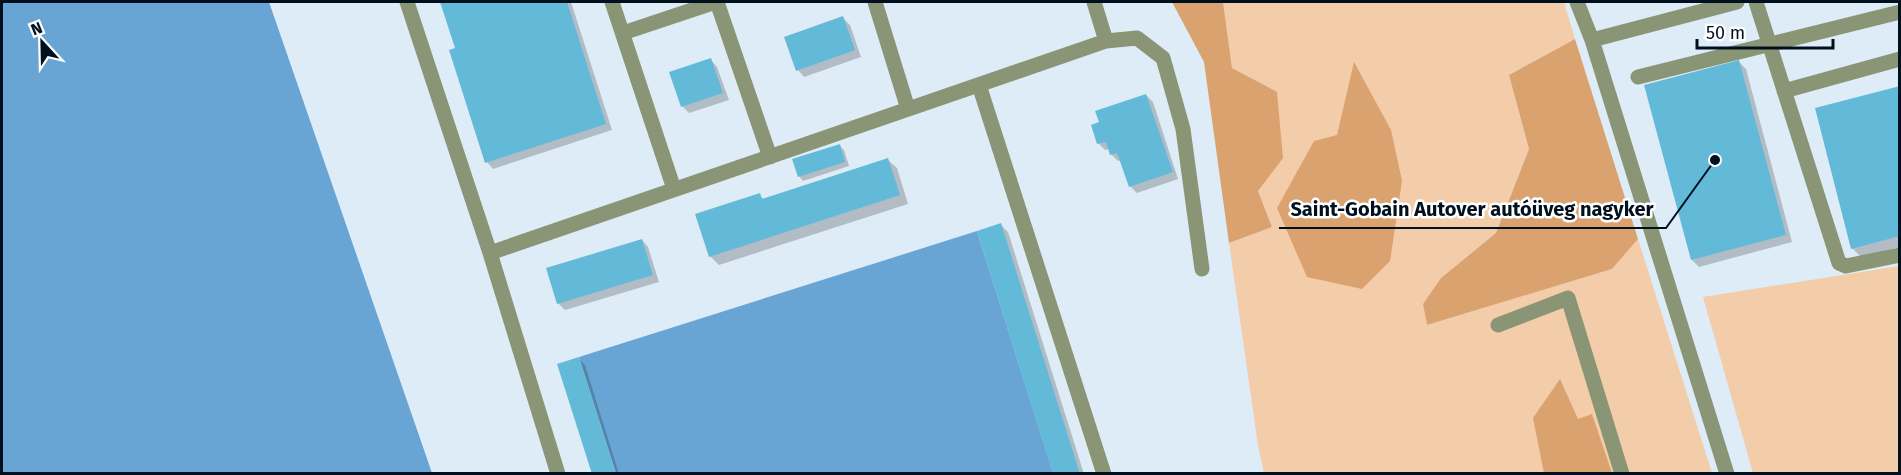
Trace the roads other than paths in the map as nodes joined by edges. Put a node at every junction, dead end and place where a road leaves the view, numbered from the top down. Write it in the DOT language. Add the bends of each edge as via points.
graph roads {
  1 [pos="408,2"];
  2 [pos="612,2"];
  3 [pos="717,2"];
  4 [pos="875,2"];
  5 [pos="1094,2"];
  6 [pos="1577,2"];
  7 [pos="1737,2"];
  8 [pos="1756,2"];
  9 [pos="1899,12"];
  10 [pos="623,33"];
  11 [pos="1592,40"];
  12 [pos="1106,41"];
  13 [pos="1769,44"];
  14 [pos="1899,59"];
  15 [pos="1638,77"];
  16 [pos="979,85"];
  17 [pos="1784,91"];
  18 [pos="908,109"];
  19 [pos="770,157"];
  20 [pos="674,189"];
  21 [pos="490,253"];
  22 [pos="1899,255"];
  23 [pos="1203,269"];
  24 [pos="1498,324"];
  25 [pos="558,474"];
  26 [pos="1104,474"];
  27 [pos="1622,474"];
  28 [pos="1728,474"];
  1 -- 21 [label="street"];
  2 -- 10 [label="street"];
  3 -- 10 [label="street"];
  3 -- 19 [label="street"];
  4 -- 18 [label="street"];
  5 -- 12 [label="street"];
  6 -- 11 [label="street"];
  7 -- 11 [label="street"];
  8 -- 13 [label="street"];
  9 -- 13 [label="street"];
  10 -- 20 [label="street"];
  11 -- 28 [label="street"];
  12 -- 16 [label="street"];
  12 -- 23 [label="street" via="1137,38 1163,58 1183,129"];
  13 -- 15 [label="street"];
  13 -- 17 [label="street"];
  14 -- 17 [label="street"];
  16 -- 18 [label="street"];
  16 -- 26 [label="street"];
  17 -- 22 [label="street" via="1839,263 1846,266"];
  18 -- 19 [label="street"];
  19 -- 20 [label="street"];
  20 -- 21 [label="street"];
  21 -- 25 [label="street"];
  24 -- 27 [label="street" via="1568,298"];
}
